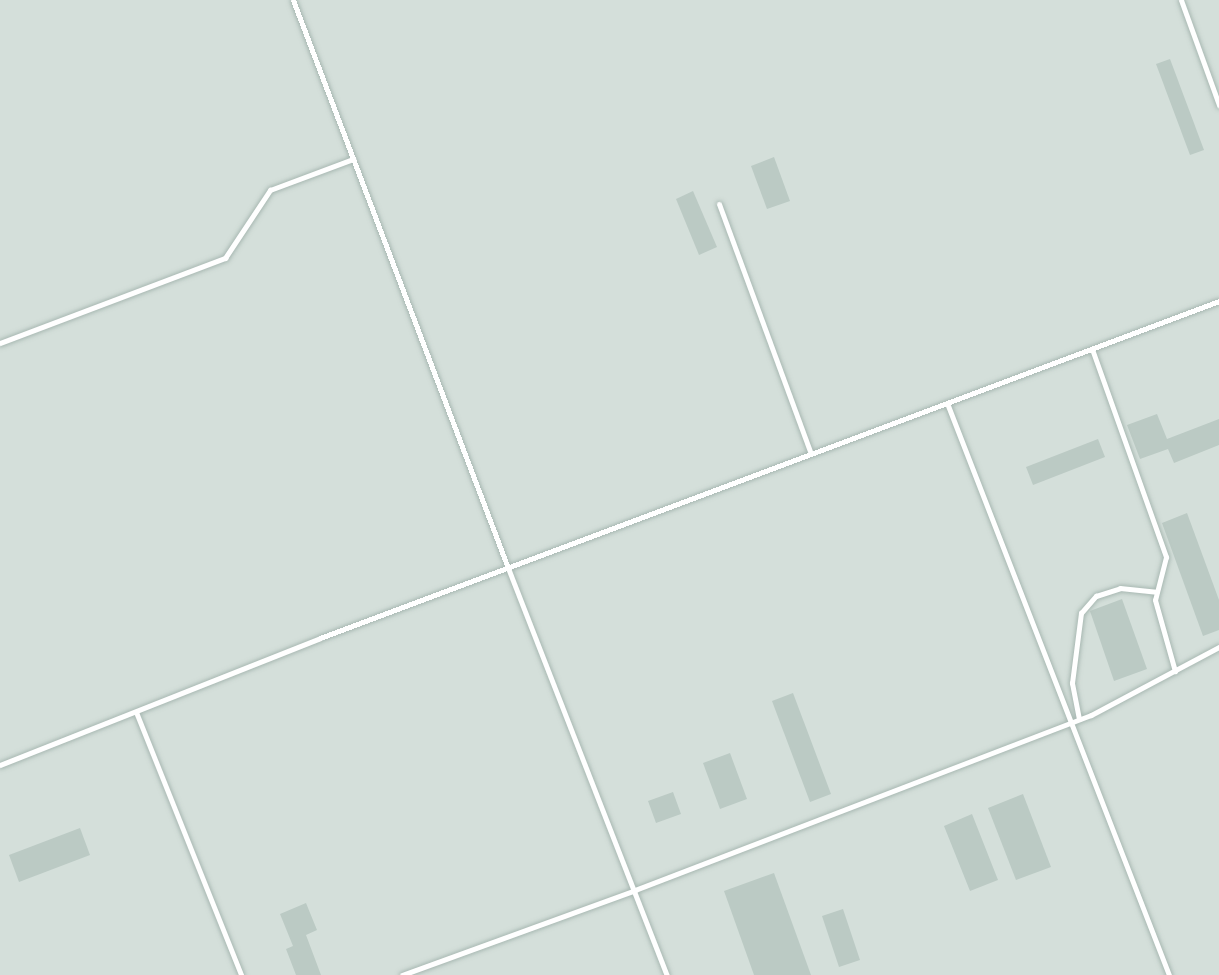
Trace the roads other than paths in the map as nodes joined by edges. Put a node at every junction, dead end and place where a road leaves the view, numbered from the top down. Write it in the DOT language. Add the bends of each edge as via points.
graph roads {
  1 [pos="293,0"];
  2 [pos="1181,0"];
  3 [pos="1219,105"];
  4 [pos="353,159"];
  5 [pos="719,204"];
  6 [pos="1219,301"];
  7 [pos="0,343"];
  8 [pos="1092,349"];
  9 [pos="947,403"];
  10 [pos="811,454"];
  11 [pos="508,568"];
  12 [pos="1156,592"];
  13 [pos="1219,647"];
  14 [pos="1175,671"];
  15 [pos="136,712"];
  16 [pos="1079,719"];
  17 [pos="1068,722"];
  18 [pos="0,765"];
  19 [pos="635,890"];
  20 [pos="241,975"];
  21 [pos="402,975"];
  22 [pos="667,975"];
  23 [pos="1169,975"];
  1 -- 4 [label="lane"];
  2 -- 3 [label="lane"];
  4 -- 7 [label="lane" via="270,190 225,258"];
  4 -- 11 [label="lane"];
  5 -- 10 [label="lane"];
  6 -- 8 [label="lane"];
  8 -- 9 [label="lane"];
  8 -- 12 [label="lane" via="1166,557"];
  9 -- 10 [label="lane"];
  9 -- 17 [label="lane"];
  10 -- 11 [label="lane"];
  11 -- 15 [label="lane"];
  11 -- 19 [label="lane"];
  12 -- 14 [label="lane"];
  12 -- 16 [label="lane" via="1120,588 1096,596 1081,613 1072,682"];
  13 -- 14 [label="lane"];
  14 -- 16 [label="lane"];
  15 -- 18 [label="lane"];
  15 -- 20 [label="lane"];
  16 -- 17 [label="lane"];
  17 -- 19 [label="lane"];
  17 -- 23 [label="lane"];
  19 -- 21 [label="lane"];
  19 -- 22 [label="lane"];
}
